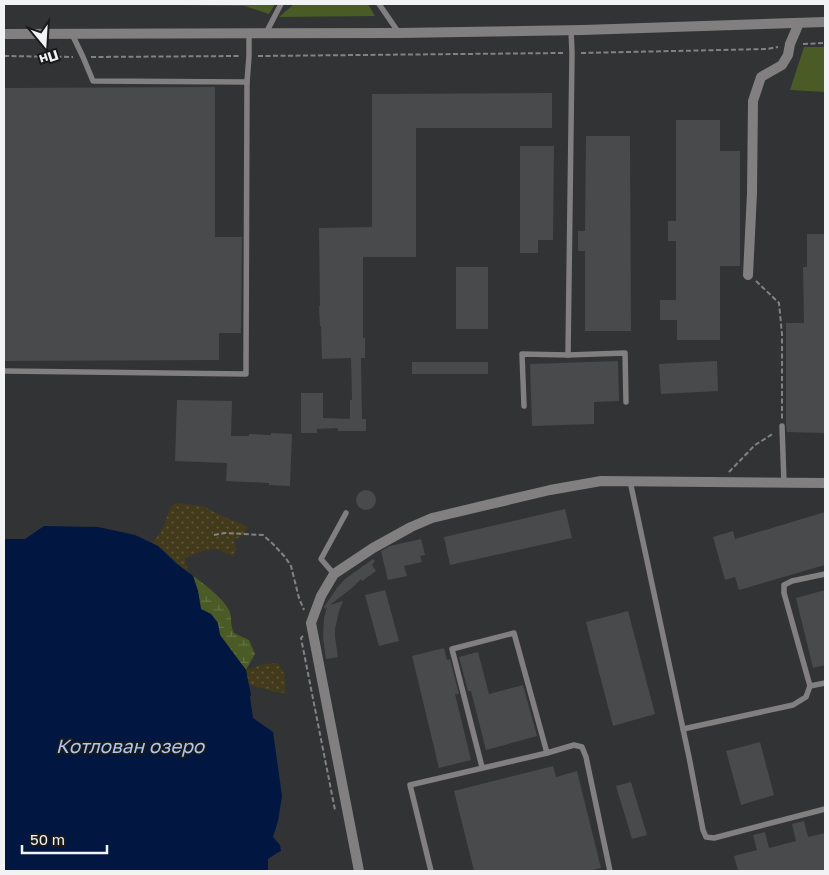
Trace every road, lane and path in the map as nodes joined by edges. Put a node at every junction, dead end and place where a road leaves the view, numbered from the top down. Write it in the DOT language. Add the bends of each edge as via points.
graph roads {
  1 [pos="281,4"];
  2 [pos="379,4"];
  3 [pos="825,22"];
  4 [pos="799,23"];
  5 [pos="571,30"];
  6 [pos="249,33"];
  7 [pos="266,33"];
  8 [pos="399,33"];
  9 [pos="4,34"];
  10 [pos="72,34"];
  11 [pos="825,43"];
  12 [pos="790,44"];
  13 [pos="572,53"];
  14 [pos="4,56"];
  15 [pos="250,56"];
  16 [pos="83,57"];
  17 [pos="247,82"];
  18 [pos="748,275"];
  19 [pos="762,286"];
  20 [pos="568,355"];
  21 [pos="4,371"];
  22 [pos="626,402"];
  23 [pos="524,406"];
  24 [pos="782,426"];
  25 [pos="630,481"];
  26 [pos="718,482"];
  27 [pos="784,483"];
  28 [pos="825,483"];
  29 [pos="346,513"];
  30 [pos="214,535"];
  31 [pos="334,574"];
  32 [pos="825,574"];
  33 [pos="311,623"];
  34 [pos="825,683"];
  35 [pos="810,686"];
  36 [pos="683,729"];
  37 [pos="547,752"];
  38 [pos="482,767"];
  39 [pos="825,809"];
  40 [pos="359,871"];
  41 [pos="431,871"];
  42 [pos="610,871"];
  1 -- 7 [label="lane"];
  2 -- 8 [label="lane"];
  3 -- 4 [label="street"];
  4 -- 5 [label="street"];
  4 -- 12 [label="street"];
  5 -- 8 [label="street"];
  5 -- 13 [label="lane"];
  6 -- 7 [label="street"];
  6 -- 10 [label="street"];
  6 -- 15 [label="lane"];
  7 -- 8 [label="street"];
  9 -- 10 [label="street"];
  10 -- 16 [label="lane"];
  11 -- 12 [label="path"];
  12 -- 13 [label="path" via="767,49"];
  12 -- 18 [label="street" via="782,65 761,77 753,101"];
  13 -- 15 [label="path"];
  13 -- 20 [label="lane"];
  14 -- 16 [label="path"];
  15 -- 16 [label="path"];
  15 -- 17 [label="lane"];
  16 -- 17 [label="lane" via="92,80"];
  17 -- 21 [label="lane" via="246,374"];
  19 -- 24 [label="path" via="779,303"];
  20 -- 22 [label="lane" via="625,353"];
  20 -- 23 [label="lane" via="522,354"];
  24 -- 26 [label="path" via="755,445"];
  24 -- 27 [label="lane"];
  25 -- 26 [label="street"];
  25 -- 31 [label="street" via="601,481 558,489 432,518 373,548"];
  25 -- 36 [label="lane"];
  26 -- 27 [label="street"];
  27 -- 28 [label="street"];
  29 -- 31 [label="lane" via="321,559"];
  30 -- 33 [label="path" via="225,532 262,535 279,550 291,566 299,598"];
  31 -- 33 [label="street"];
  32 -- 35 [label="lane" via="792,581 784,586"];
  33 -- 40 [label="street"];
  34 -- 35 [label="lane"];
  35 -- 36 [label="lane" via="806,698 793,705"];
  36 -- 39 [label="lane" via="706,837 714,838"];
  37 -- 38 [label="lane"];
  37 -- 38 [label="lane" via="514,633 452,649"];
  37 -- 42 [label="lane" via="574,745 582,747"];
  38 -- 41 [label="lane" via="410,784"];
}
